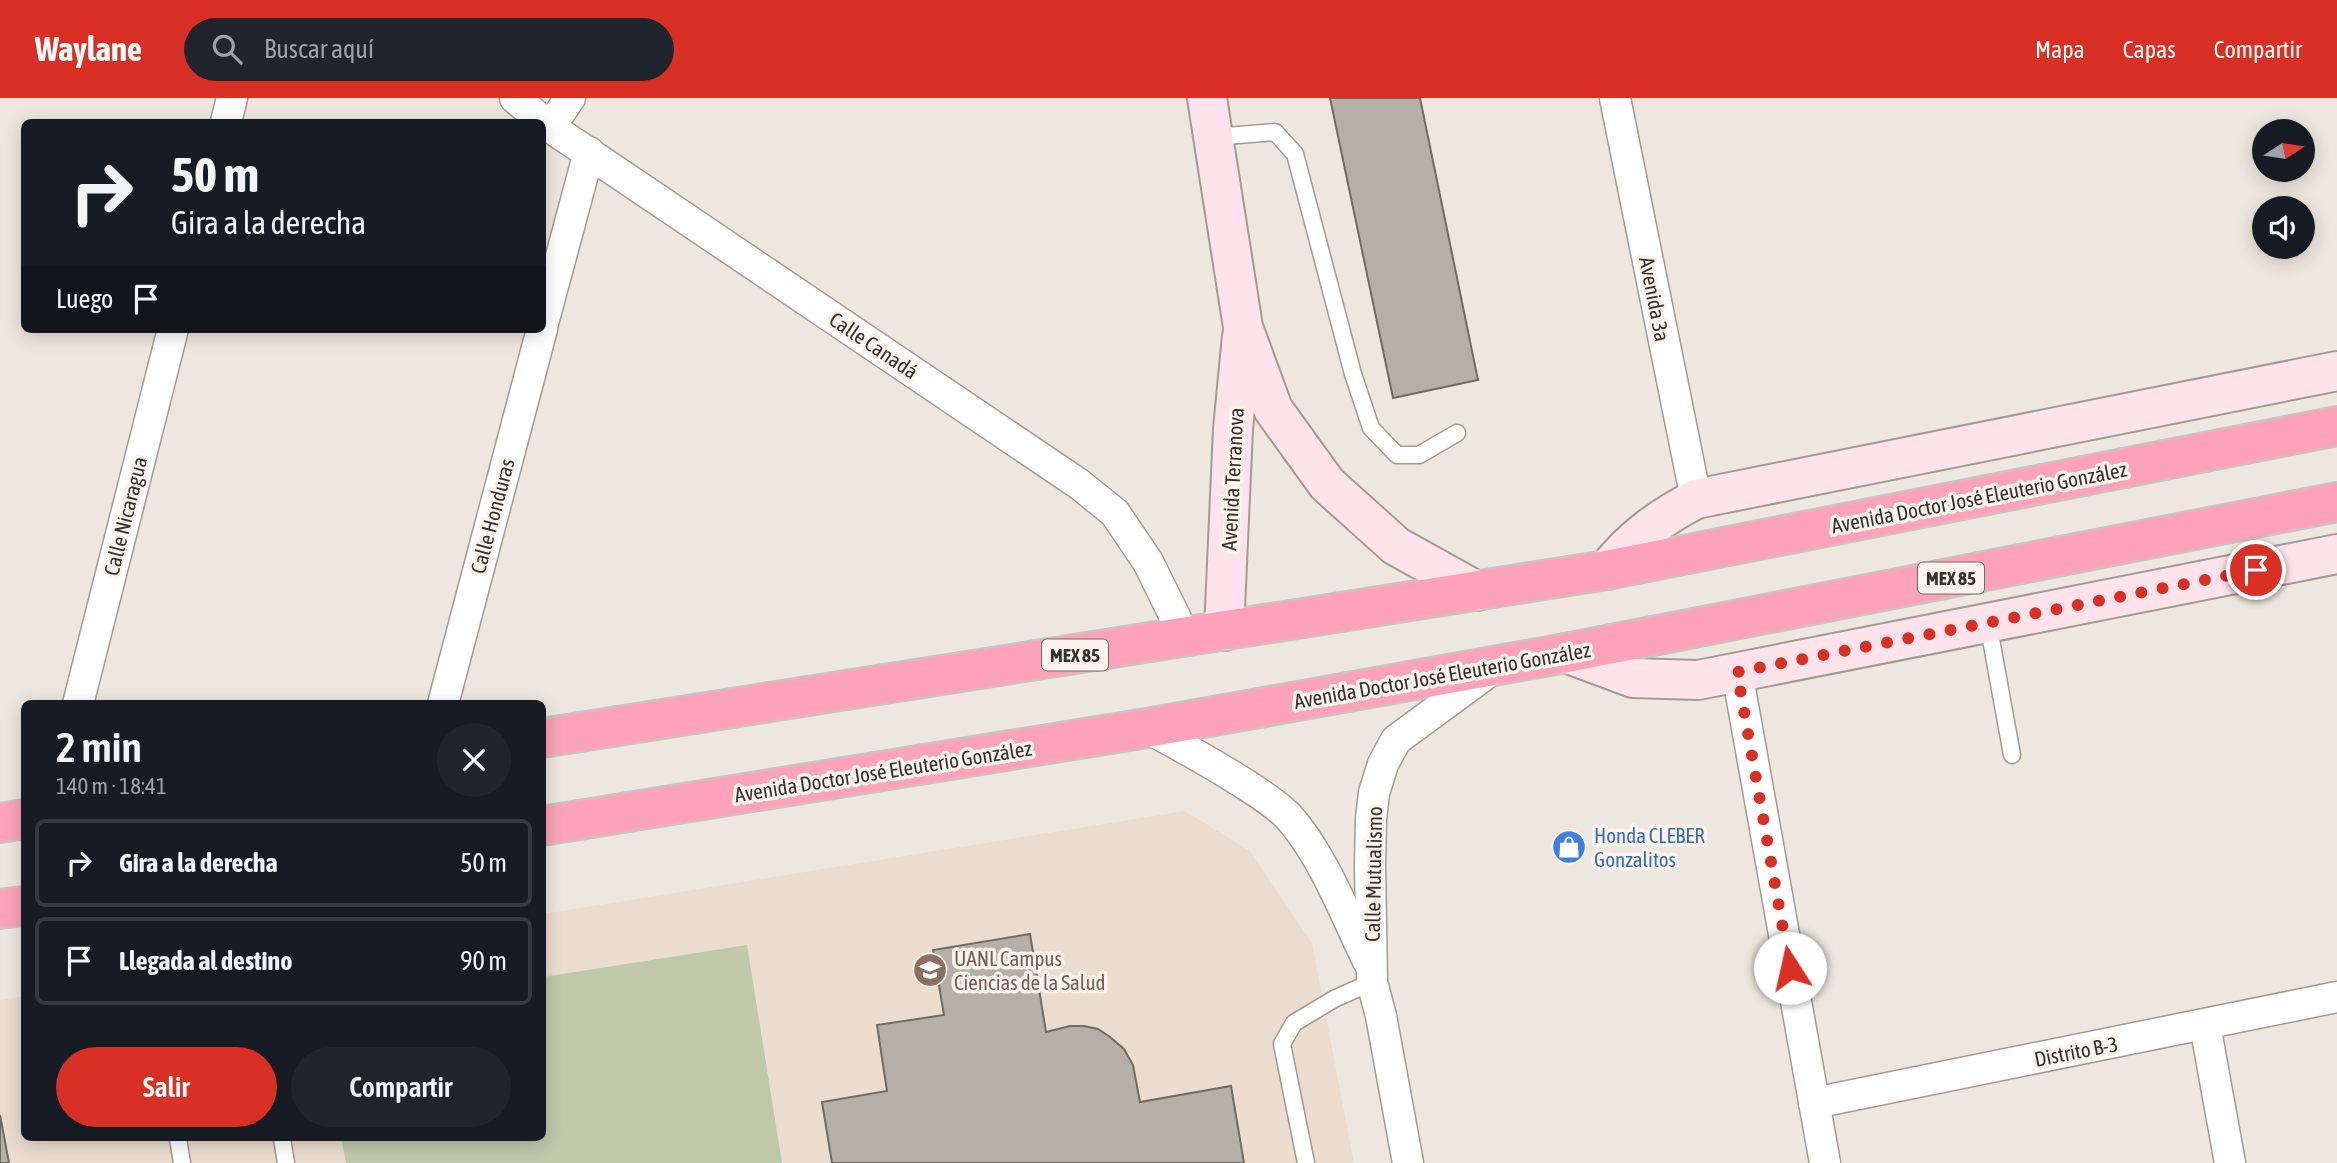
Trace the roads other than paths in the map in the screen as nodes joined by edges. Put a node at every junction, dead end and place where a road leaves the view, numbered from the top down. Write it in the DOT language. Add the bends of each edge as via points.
graph roads {
  1 [pos="232,98"];
  2 [pos="515,98"];
  3 [pos="569,98"];
  4 [pos="1207,98"];
  5 [pos="1615,98"];
  6 [pos="227,119"];
  7 [pos="540,119"];
  8 [pos="546,124"];
  9 [pos="550,127"];
  10 [pos="1214,137"];
  11 [pos="589,152"];
  12 [pos="546,313"];
  13 [pos="1243,327"];
  14 [pos="172,333"];
  15 [pos="541,333"];
  16 [pos="2337,371"];
  17 [pos="2337,426"];
  18 [pos="1457,433"];
  19 [pos="1696,499"];
  20 [pos="2337,502"];
  21 [pos="2337,554"];
  22 [pos="1607,570"];
  23 [pos="1477,591"];
  24 [pos="1988,623"];
  25 [pos="1224,631"];
  26 [pos="1185,637"];
  27 [pos="1566,653"];
  28 [pos="1498,665"];
  29 [pos="1737,672"];
  30 [pos="79,700"];
  31 [pos="444,700"];
  32 [pos="1147,729"];
  33 [pos="546,737"];
  34 [pos="2012,755"];
  35 [pos="21,820"];
  36 [pos="0,823"];
  37 [pos="546,825"];
  38 [pos="21,906"];
  39 [pos="0,909"];
  40 [pos="1372,977"];
  41 [pos="2337,998"];
  42 [pos="2205,1026"];
  43 [pos="1814,1103"];
  44 [pos="179,1141"];
  45 [pos="282,1141"];
  46 [pos="183,1163"];
  47 [pos="286,1163"];
  48 [pos="1306,1163"];
  49 [pos="1408,1163"];
  50 [pos="1825,1163"];
  51 [pos="2230,1163"];
  1 -- 6 [label="street"];
  2 -- 7 [label="street, Calle Canadá"];
  3 -- 9 [label="street"];
  4 -- 10 [label="street, Avenida Terranova"];
  5 -- 19 [label="street, Avenida 3a"];
  8 -- 9 [label="street, Calle Canadá"];
  9 -- 11 [label="street, Calle Canadá"];
  10 -- 13 [label="street, Avenida Terranova"];
  10 -- 18 [label="lane" via="1275,132 1295,154 1371,428 1397,455 1419,455"];
  11 -- 12 [label="street, Calle Honduras"];
  11 -- 26 [label="street, Calle Canadá" via="1079,484 1115,513 1148,562"];
  13 -- 23 [label="street, Avenida Terranova" via="1273,408 1327,484 1396,546"];
  13 -- 25 [label="street, Avenida Terranova" via="1233,429"];
  14 -- 30 [label="street, Calle Nicaragua"];
  15 -- 31 [label="street, Calle Honduras"];
  16 -- 19 [label="street"];
  17 -- 22 [label="highway, Avenida Doctor José Eleuterio González / MEX 85"];
  19 -- 22 [label="street" via="1644,529"];
  20 -- 27 [label="highway, Avenida Doctor José Eleuterio González / MEX 85"];
  21 -- 24 [label="street"];
  22 -- 23 [label="highway, Avenida Doctor José Eleuterio González / MEX 85"];
  23 -- 25 [label="highway, Avenida Doctor José Eleuterio González / MEX 85"];
  24 -- 29 [label="street"];
  24 -- 34 [label="lane"];
  25 -- 26 [label="highway, Avenida Doctor José Eleuterio González / MEX 85"];
  26 -- 33 [label="highway, Avenida Doctor José Eleuterio González / MEX 85"];
  27 -- 28 [label="highway, Avenida Doctor José Eleuterio González / MEX 85"];
  27 -- 29 [label="street" via="1633,678 1698,680"];
  28 -- 32 [label="highway, Avenida Doctor José Eleuterio González / MEX 85"];
  28 -- 40 [label="street, Calle Mutualismo" via="1396,740 1383,764 1371,818"];
  29 -- 43 [label="street"];
  32 -- 37 [label="highway, Avenida Doctor José Eleuterio González / MEX 85"];
  32 -- 40 [label="street, Calle Mutualismo" via="1224,771 1286,815 1331,883"];
  35 -- 36 [label="highway"];
  38 -- 39 [label="highway"];
  40 -- 48 [label="lane" via="1294,1023 1282,1044"];
  40 -- 49 [label="street, Calle Mutualismo"];
  41 -- 42 [label="street, Distrito B-3"];
  42 -- 43 [label="street, Distrito B-3"];
  42 -- 51 [label="street"];
  43 -- 50 [label="street"];
  44 -- 46 [label="lane"];
  45 -- 47 [label="lane"];
}
